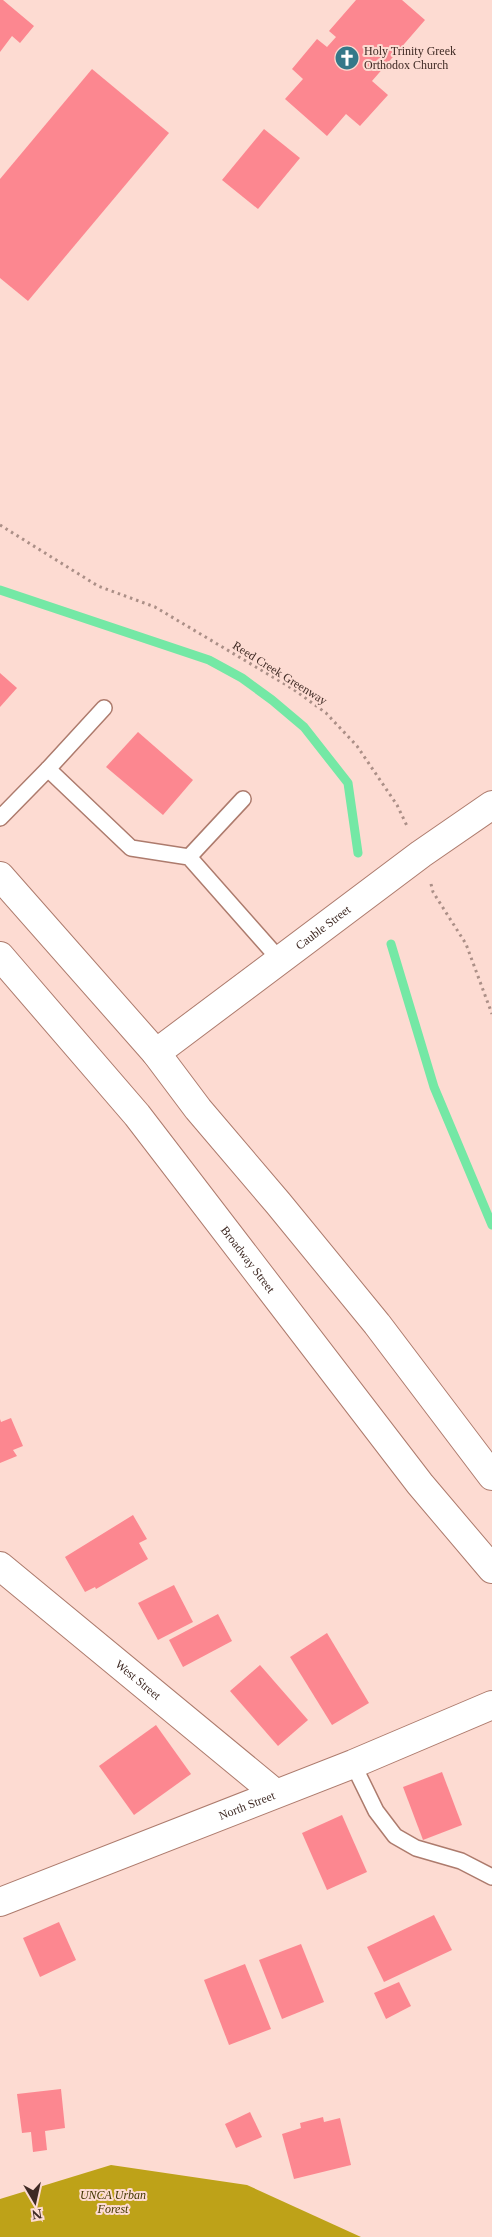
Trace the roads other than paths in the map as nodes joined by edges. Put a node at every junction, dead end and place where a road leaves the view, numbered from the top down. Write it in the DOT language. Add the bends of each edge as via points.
graph roads {
  1 [pos="104,708"];
  2 [pos="48,769"];
  3 [pos="243,799"];
  4 [pos="492,805"];
  5 [pos="0,818"];
  6 [pos="189,858"];
  7 [pos="0,876"];
  8 [pos="0,956"];
  9 [pos="280,960"];
  10 [pos="156,1053"];
  11 [pos="492,1476"];
  12 [pos="0,1566"];
  13 [pos="492,1569"];
  14 [pos="492,1705"];
  15 [pos="353,1764"];
  16 [pos="275,1793"];
  17 [pos="492,1877"];
  18 [pos="0,1902"];
  1 -- 2 [label="lane"];
  2 -- 5 [label="lane"];
  2 -- 6 [label="lane" via="131,848"];
  3 -- 6 [label="lane"];
  4 -- 9 [label="main road, Cauble Street"];
  6 -- 9 [label="lane"];
  7 -- 10 [label="main road"];
  8 -- 13 [label="main road, Broadway Street" via="137,1115 420,1484"];
  9 -- 10 [label="main road, Cauble Street"];
  10 -- 11 [label="main road" via="198,1109 377,1324"];
  12 -- 16 [label="main road, West Street"];
  14 -- 15 [label="main road, North Street"];
  15 -- 16 [label="main road, North Street"];
  15 -- 17 [label="lane" via="376,1811 395,1836 416,1848 461,1861"];
  16 -- 18 [label="main road, North Street"];
}
